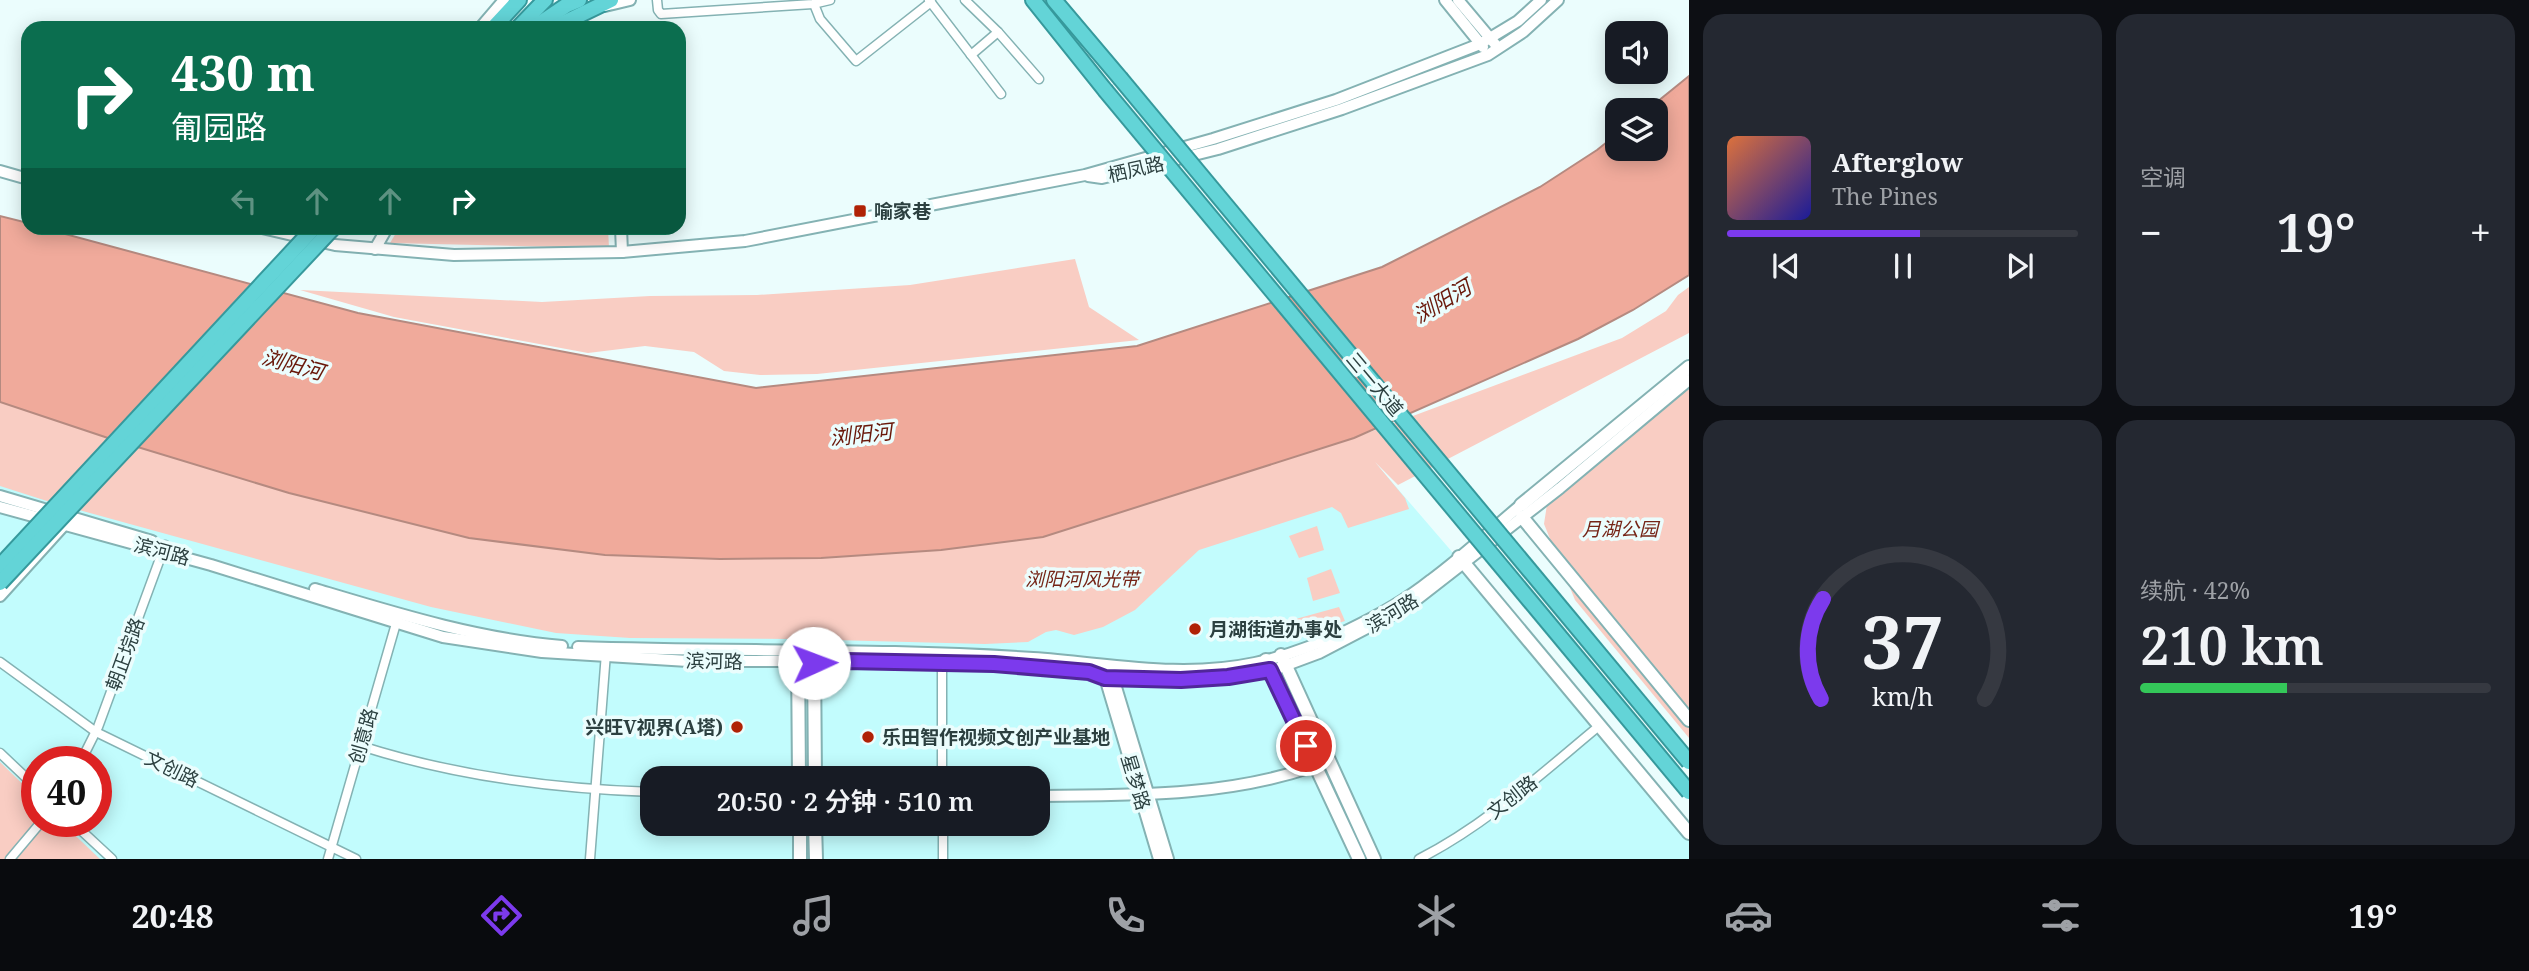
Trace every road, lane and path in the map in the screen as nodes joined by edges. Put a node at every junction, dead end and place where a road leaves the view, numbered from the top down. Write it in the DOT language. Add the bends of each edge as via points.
graph roads {
  1 [pos="506,0"];
  2 [pos="519,0"];
  3 [pos="545,0"];
  4 [pos="579,0"];
  5 [pos="611,0"];
  6 [pos="630,0"];
  7 [pos="657,0"];
  8 [pos="830,0"];
  9 [pos="965,0"];
  10 [pos="1445,0"];
  11 [pos="1458,0"];
  12 [pos="1541,0"];
  13 [pos="1558,0"];
  14 [pos="930,1"];
  15 [pos="1033,1"];
  16 [pos="1056,2"];
  17 [pos="772,3"];
  18 [pos="814,4"];
  19 [pos="486,21"];
  20 [pos="495,21"];
  21 [pos="498,21"];
  22 [pos="525,21"];
  23 [pos="543,21"];
  24 [pos="568,21"];
  25 [pos="578,21"];
  26 [pos="998,32"];
  27 [pos="1486,42"];
  28 [pos="1499,49"];
  29 [pos="971,55"];
  30 [pos="1488,55"];
  31 [pos="1038,79"];
  32 [pos="1000,94"];
  33 [pos="0,172"];
  34 [pos="1085,175"];
  35 [pos="21,177"];
  36 [pos="292,235"];
  37 [pos="307,235"];
  38 [pos="326,235"];
  39 [pos="383,235"];
  40 [pos="621,235"];
  41 [pos="375,249"];
  42 [pos="622,252"];
  43 [pos="1689,367"];
  44 [pos="1689,380"];
  45 [pos="0,496"];
  46 [pos="0,507"];
  47 [pos="1521,511"];
  48 [pos="54,517"];
  49 [pos="67,521"];
  50 [pos="164,548"];
  51 [pos="1462,560"];
  52 [pos="0,566"];
  53 [pos="0,574"];
  54 [pos="0,583"];
  55 [pos="0,596"];
  56 [pos="398,618"];
  57 [pos="606,652"];
  58 [pos="798,657"];
  59 [pos="814,657"];
  60 [pos="942,659"];
  61 [pos="1283,660"];
  62 [pos="0,662"];
  63 [pos="1268,665"];
  64 [pos="1105,666"];
  65 [pos="1109,678"];
  66 [pos="1689,720"];
  67 [pos="1599,726"];
  68 [pos="96,732"];
  69 [pos="88,746"];
  70 [pos="361,746"];
  71 [pos="0,753"];
  72 [pos="1689,762"];
  73 [pos="800,766"];
  74 [pos="815,766"];
  75 [pos="942,766"];
  76 [pos="1315,766"];
  77 [pos="21,773"];
  78 [pos="595,789"];
  79 [pos="640,792"];
  80 [pos="1689,792"];
  81 [pos="1144,795"];
  82 [pos="1050,796"];
  83 [pos="1689,833"];
  84 [pos="800,836"];
  85 [pos="815,836"];
  86 [pos="943,836"];
  87 [pos="29,837"];
  88 [pos="88,837"];
  89 [pos="331,847"];
  90 [pos="10,859"];
  91 [pos="112,859"];
  92 [pos="328,859"];
  93 [pos="356,859"];
  94 [pos="590,859"];
  95 [pos="800,859"];
  96 [pos="816,859"];
  97 [pos="943,859"];
  98 [pos="1160,859"];
  99 [pos="1168,859"];
  100 [pos="1359,859"];
  101 [pos="1374,859"];
  102 [pos="1419,859"];
  1 -- 19 [label="street"];
  1 -- 20 [label="highway"];
  2 -- 21 [label="highway"];
  3 -- 22 [label="highway"];
  4 -- 23 [label="highway"];
  5 -- 24 [label="highway"];
  6 -- 25 [label="street" via="604,6"];
  7 -- 17 [label="street" via="661,14"];
  8 -- 18 [label="street"];
  9 -- 26 [label="street"];
  10 -- 27 [label="street"];
  11 -- 27 [label="street"];
  12 -- 27 [label="street, 栖凤路"];
  13 -- 28 [label="street, 栖凤路"];
  14 -- 18 [label="street" via="856,61 820,19"];
  14 -- 29 [label="street"];
  15 -- 80 [label="highway, 三一大道, bridge"];
  16 -- 72 [label="highway, 三一大道, bridge"];
  17 -- 18 [label="street"];
  26 -- 29 [label="street"];
  26 -- 31 [label="street"];
  27 -- 28 [label="street"];
  27 -- 30 [label="street"];
  27 -- 34 [label="street, 栖凤路" via="1336,100"];
  28 -- 30 [label="street, 栖凤路"];
  29 -- 32 [label="street"];
  30 -- 34 [label="street, 栖凤路" via="1218,149 1102,178"];
  33 -- 35 [label="street"];
  34 -- 42 [label="street" via="745,240"];
  36 -- 41 [label="street"];
  37 -- 52 [label="highway, bridge"];
  38 -- 54 [label="highway, bridge"];
  39 -- 41 [label="street"];
  40 -- 42 [label="street"];
  41 -- 42 [label="street" via="454,255"];
  43 -- 47 [label="main road"];
  44 -- 47 [label="street, 滨河路"];
  45 -- 48 [label="street, 滨河路"];
  46 -- 48 [label="street, 滨河路"];
  47 -- 51 [label="street, 滨河路"];
  47 -- 66 [label="main road"];
  48 -- 49 [label="street, 滨河路"];
  48 -- 53 [label="street"];
  49 -- 50 [label="street, 滨河路"];
  49 -- 55 [label="street"];
  50 -- 56 [label="street, 滨河路"];
  50 -- 68 [label="street, 朝正垸路"];
  51 -- 61 [label="street, 滨河路" via="1407,607 1377,625 1319,653"];
  51 -- 67 [label="main road"];
  56 -- 57 [label="street, 滨河路" via="443,637 542,652"];
  56 -- 70 [label="street, 创意路"];
  57 -- 58 [label="street, 滨河路"];
  57 -- 78 [label="street"];
  58 -- 59 [label="street, 滨河路"];
  58 -- 73 [label="main road"];
  59 -- 60 [label="street, 滨河路"];
  59 -- 74 [label="main road"];
  60 -- 64 [label="street, 滨河路" via="1034,658"];
  60 -- 65 [label="street, 滨河路" via="1089,672"];
  60 -- 75 [label="street"];
  61 -- 63 [label="street, 滨河路"];
  61 -- 101 [label="main road"];
  62 -- 68 [label="street, 文创路"];
  63 -- 64 [label="street, 滨河路" via="1210,670"];
  63 -- 65 [label="street, 滨河路" via="1228,677"];
  63 -- 76 [label="main road"];
  64 -- 65 [label="street, 星梦路"];
  65 -- 81 [label="street, 星梦路"];
  67 -- 83 [label="main road"];
  67 -- 102 [label="street, 文创路" via="1502,806"];
  68 -- 69 [label="street, 朝正垸路"];
  68 -- 89 [label="street, 文创路"];
  70 -- 78 [label="street" via="515,781"];
  70 -- 89 [label="street, 创意路"];
  71 -- 77 [label="street"];
  76 -- 81 [label="street" via="1214,790"];
  76 -- 100 [label="main road"];
  78 -- 79 [label="street"];
  78 -- 94 [label="street"];
  81 -- 82 [label="street"];
  81 -- 98 [label="street, 星梦路"];
  81 -- 99 [label="street, 星梦路"];
  84 -- 95 [label="main road"];
  85 -- 96 [label="main road"];
  86 -- 97 [label="street"];
  87 -- 90 [label="street"];
  88 -- 91 [label="street"];
  89 -- 92 [label="street, 创意路"];
  89 -- 93 [label="street, 文创路"];
}
